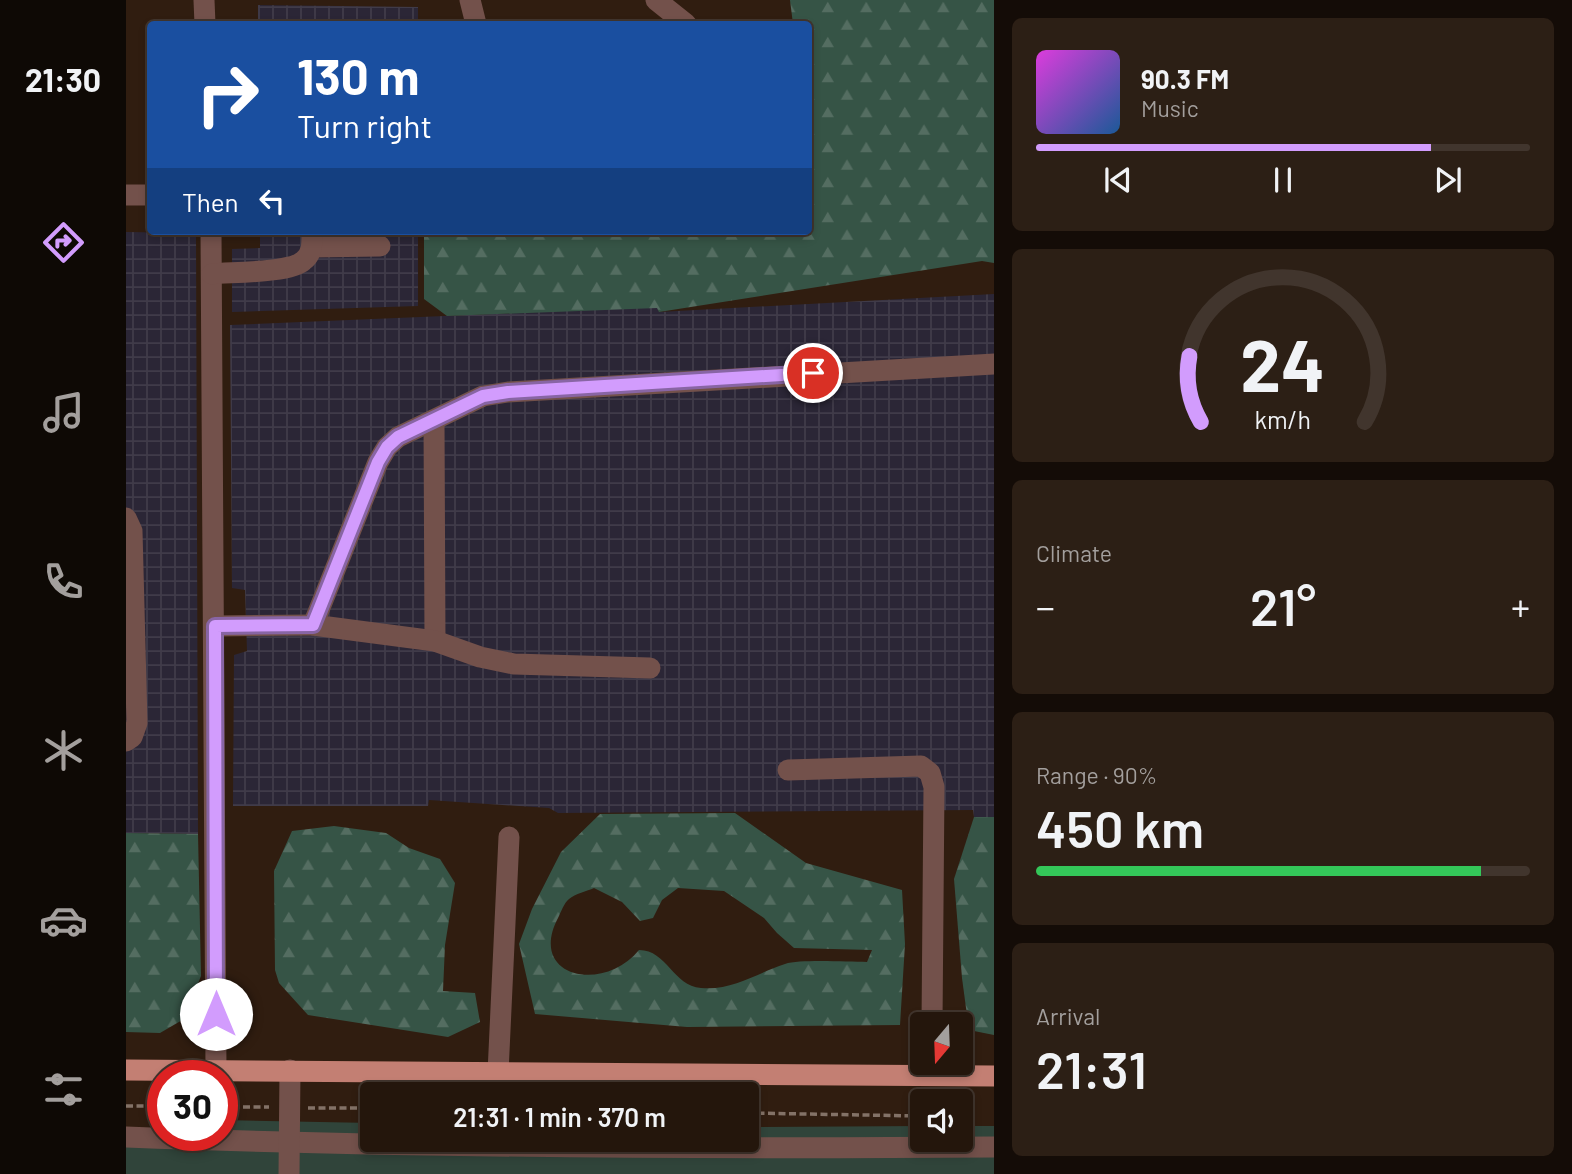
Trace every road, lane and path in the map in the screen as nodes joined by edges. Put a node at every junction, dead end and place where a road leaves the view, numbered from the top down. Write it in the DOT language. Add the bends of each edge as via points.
graph roads {
  1 [pos="470,0"];
  2 [pos="656,0"];
  3 [pos="475,21"];
  4 [pos="682,21"];
  5 [pos="147,194"];
  6 [pos="126,195"];
  7 [pos="211,235"];
  8 [pos="312,239"];
  9 [pos="380,246"];
  10 [pos="212,274"];
  11 [pos="994,364"];
  12 [pos="434,420"];
  13 [pos="126,518"];
  14 [pos="313,625"];
  15 [pos="215,626"];
  16 [pos="435,641"];
  17 [pos="650,668"];
  18 [pos="126,741"];
  19 [pos="788,769"];
  20 [pos="509,837"];
  21 [pos="932,1012"];
  22 [pos="216,1060"];
  23 [pos="910,1069"];
  24 [pos="126,1070"];
  25 [pos="147,1070"];
  26 [pos="238,1070"];
  27 [pos="290,1070"];
  28 [pos="498,1073"];
  29 [pos="973,1074"];
  30 [pos="994,1076"];
  31 [pos="126,1106"];
  32 [pos="147,1106"];
  33 [pos="759,1114"];
  34 [pos="910,1116"];
  35 [pos="126,1137"];
  36 [pos="289,1143"];
  37 [pos="994,1147"];
  38 [pos="289,1174"];
  1 -- 3 [label="street"];
  2 -- 4 [label="street"];
  5 -- 6 [label="street"];
  7 -- 10 [label="street"];
  8 -- 9 [label="street"];
  8 -- 10 [label="street" via="305,261 293,267"];
  10 -- 15 [label="street"];
  11 -- 12 [label="street" via="508,392 483,396"];
  12 -- 14 [label="street" via="398,437 378,462"];
  12 -- 16 [label="street"];
  13 -- 18 [label="street" via="132,531 137,723"];
  14 -- 15 [label="street"];
  14 -- 16 [label="street"];
  15 -- 22 [label="street"];
  16 -- 17 [label="street" via="514,664"];
  19 -- 21 [label="street" via="921,766 930,773 934,786"];
  20 -- 28 [label="street"];
  23 -- 28 [label="main road"];
  24 -- 25 [label="main road"];
  26 -- 27 [label="main road"];
  27 -- 28 [label="main road"];
  27 -- 36 [label="street"];
  29 -- 30 [label="main road"];
  31 -- 32 [label="path"];
  33 -- 34 [label="path"];
  35 -- 36 [label="street"];
  36 -- 37 [label="street" via="687,1149"];
  36 -- 38 [label="street"];
}
